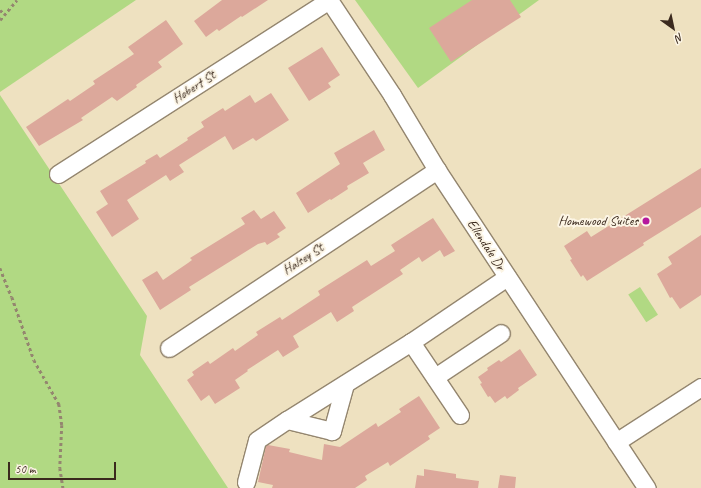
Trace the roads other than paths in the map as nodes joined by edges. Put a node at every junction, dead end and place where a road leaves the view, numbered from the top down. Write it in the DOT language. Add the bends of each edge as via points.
graph roads {
  1 [pos="329,0"];
  2 [pos="437,170"];
  3 [pos="58,174"];
  4 [pos="507,277"];
  5 [pos="501,333"];
  6 [pos="411,342"];
  7 [pos="169,348"];
  8 [pos="435,378"];
  9 [pos="345,384"];
  10 [pos="701,387"];
  11 [pos="460,416"];
  12 [pos="286,420"];
  13 [pos="616,442"];
  14 [pos="246,482"];
  15 [pos="646,488"];
  1 -- 2 [label="street, Ellendale Dr" via="392,95"];
  1 -- 3 [label="street, Hobert St"];
  2 -- 4 [label="street, Ellendale Dr"];
  2 -- 7 [label="street, Halsey St"];
  4 -- 6 [label="street"];
  4 -- 13 [label="street, Ellendale Dr"];
  5 -- 8 [label="street"];
  6 -- 8 [label="street"];
  6 -- 9 [label="street"];
  8 -- 11 [label="street"];
  9 -- 12 [label="street"];
  9 -- 12 [label="street" via="332,431"];
  10 -- 13 [label="street"];
  12 -- 14 [label="street" via="257,440"];
  13 -- 15 [label="street, Ellendale Dr"];
}
